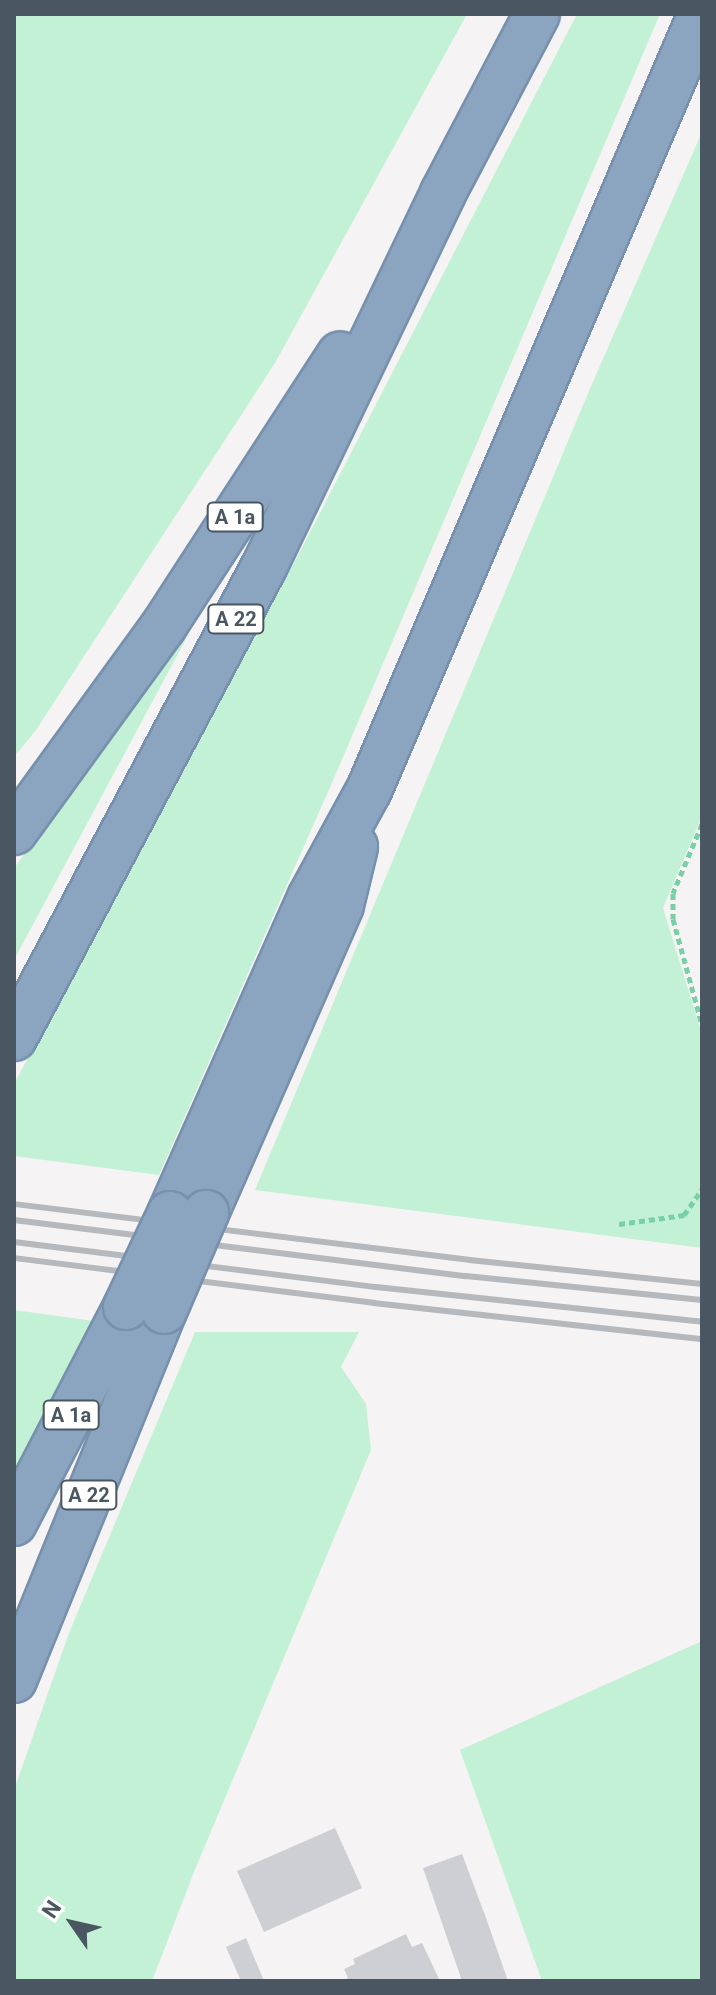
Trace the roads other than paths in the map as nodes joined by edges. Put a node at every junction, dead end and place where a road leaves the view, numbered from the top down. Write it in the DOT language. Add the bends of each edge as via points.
graph roads {
  1 [pos="537,14"];
  2 [pos="701,14"];
  3 [pos="443,193"];
  4 [pos="14,832"];
  5 [pos="14,1038"];
  6 [pos="145,1309"];
  7 [pos="14,1523"];
  8 [pos="14,1680"];
  1 -- 3 [label="highway, A 22"];
  2 -- 6 [label="highway, A 22, bridge" via="369,790 341,905"];
  3 -- 4 [label="highway, A 1a" via="163,627"];
  3 -- 5 [label="highway, A 22" via="265,565"];
  6 -- 7 [label="highway, A 1a"];
  6 -- 8 [label="highway, A 22"];
}
